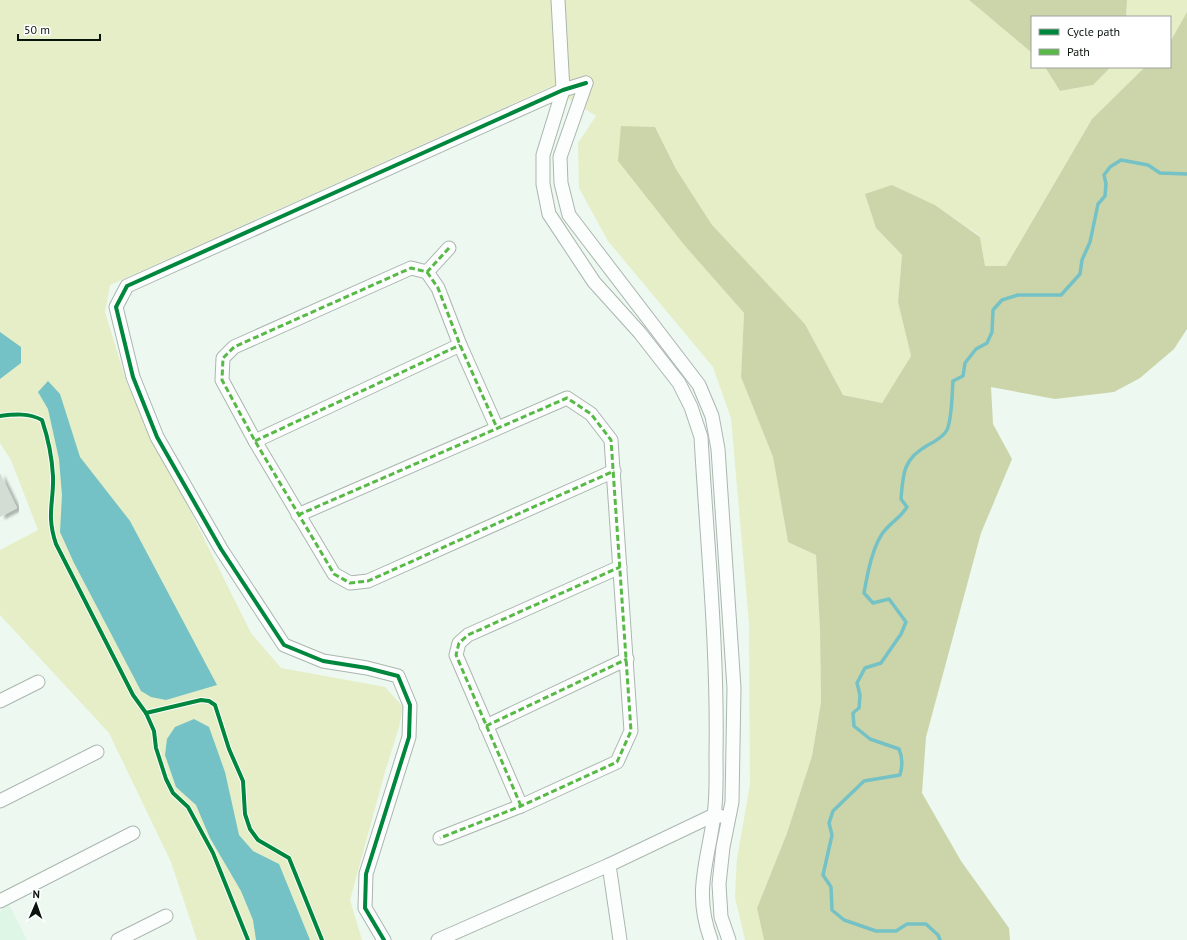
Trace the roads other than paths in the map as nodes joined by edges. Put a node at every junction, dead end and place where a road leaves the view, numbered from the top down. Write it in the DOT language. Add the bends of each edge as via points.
graph roads {
  1 [pos="558,0"];
  2 [pos="563,90"];
  3 [pos="450,248"];
  4 [pos="427,272"];
  5 [pos="460,345"];
  6 [pos="497,428"];
  7 [pos="255,441"];
  8 [pos="614,472"];
  9 [pos="298,515"];
  10 [pos="620,567"];
  11 [pos="627,659"];
  12 [pos="38,682"];
  13 [pos="0,701"];
  14 [pos="486,726"];
  15 [pos="97,752"];
  16 [pos="0,801"];
  17 [pos="521,806"];
  18 [pos="714,815"];
  19 [pos="729,817"];
  20 [pos="133,833"];
  21 [pos="440,838"];
  22 [pos="609,864"];
  23 [pos="0,901"];
  24 [pos="166,916"];
  25 [pos="118,940"];
  26 [pos="384,940"];
  27 [pos="438,940"];
  28 [pos="620,940"];
  29 [pos="711,940"];
  30 [pos="729,940"];
  1 -- 2 [label="street"];
  2 -- 18 [label="street" via="543,155 543,184 549,214 594,282 640,333 679,383 691,407 701,437 716,687"];
  2 -- 19 [label="street" via="586,84 560,157 561,183 569,215 699,385 712,416 722,487 734,688 732,802"];
  2 -- 26 [label="street" via="127,286 116,307 133,378 157,437 220,549 284,645 323,661 398,676 410,705 409,737 366,874 365,908"];
  3 -- 4 [label="street"];
  4 -- 5 [label="street" via="438,288"];
  4 -- 7 [label="street" via="411,268 234,347 223,358 222,380"];
  5 -- 6 [label="street"];
  5 -- 7 [label="street"];
  6 -- 8 [label="street" via="566,398 591,414 611,440"];
  6 -- 9 [label="street"];
  7 -- 9 [label="street"];
  8 -- 9 [label="street" via="368,581 350,583 334,574"];
  8 -- 10 [label="street"];
  10 -- 11 [label="street"];
  10 -- 14 [label="street" via="468,635 459,643 456,655"];
  11 -- 14 [label="street"];
  11 -- 17 [label="street" via="631,731 617,762"];
  12 -- 13 [label="street"];
  14 -- 17 [label="street"];
  15 -- 16 [label="street"];
  17 -- 21 [label="street"];
  18 -- 19 [label="street"];
  18 -- 22 [label="street"];
  18 -- 29 [label="street" via="701,897 704,919"];
  19 -- 30 [label="street" via="719,884 721,917"];
  20 -- 23 [label="street"];
  22 -- 27 [label="street"];
  22 -- 28 [label="street"];
  24 -- 25 [label="street"];
}
